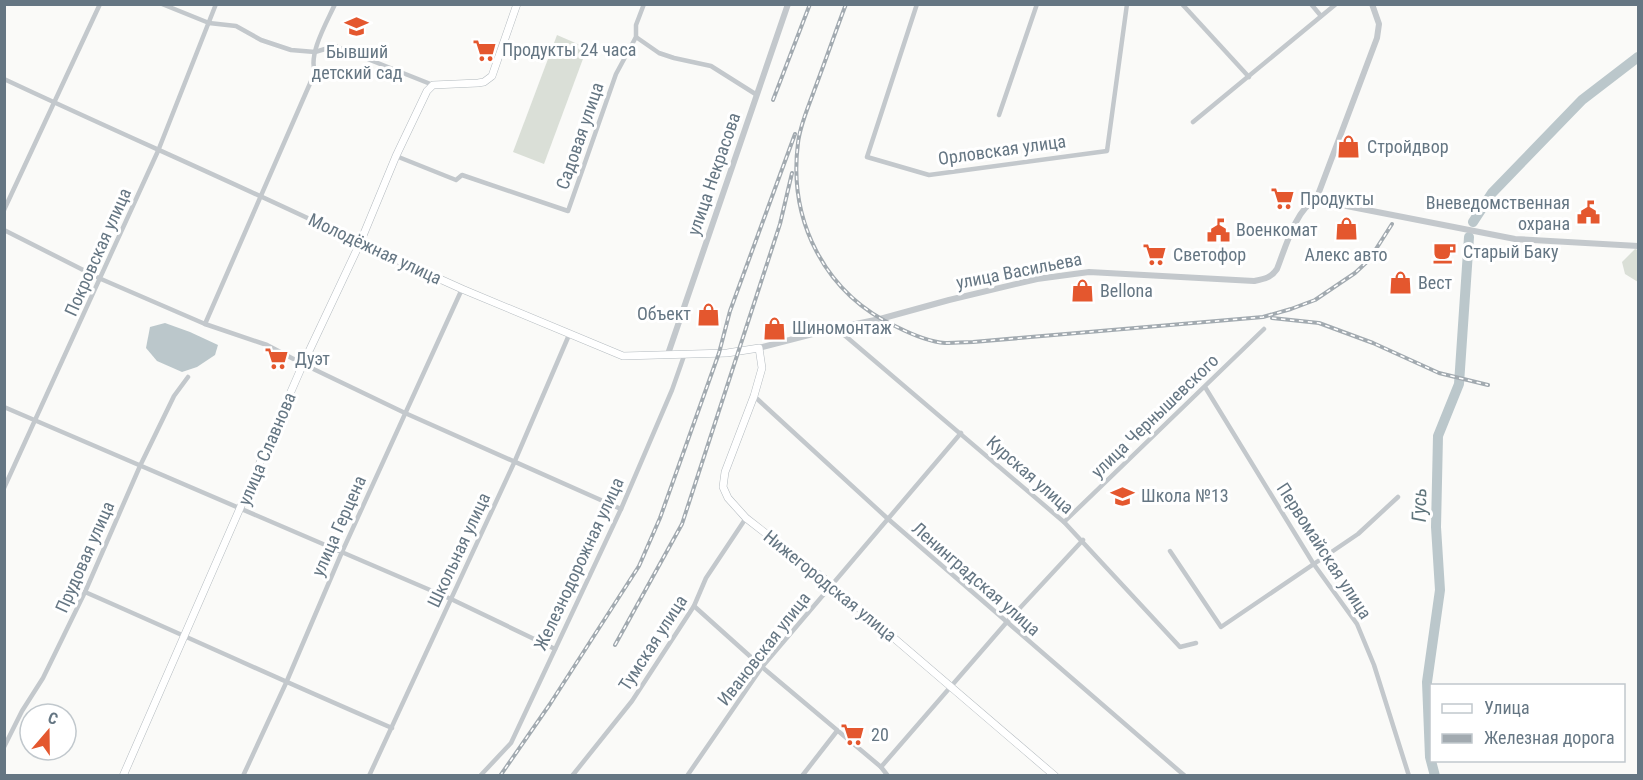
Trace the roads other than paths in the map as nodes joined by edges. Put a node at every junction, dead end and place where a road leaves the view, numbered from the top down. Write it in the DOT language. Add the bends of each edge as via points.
graph roads {
  1 [pos="100,4"];
  2 [pos="162,4"];
  3 [pos="216,4"];
  4 [pos="335,4"];
  5 [pos="517,4"];
  6 [pos="644,4"];
  7 [pos="788,4"];
  8 [pos="917,4"];
  9 [pos="1037,4"];
  10 [pos="1127,4"];
  11 [pos="1182,4"];
  12 [pos="1311,4"];
  13 [pos="1336,4"];
  14 [pos="1372,4"];
  15 [pos="1321,16"];
  16 [pos="209,24"];
  17 [pos="636,37"];
  18 [pos="315,52"];
  19 [pos="1249,77"];
  20 [pos="4,79"];
  21 [pos="433,85"];
  22 [pos="757,95"];
  23 [pos="54,102"];
  24 [pos="999,115"];
  25 [pos="1193,122"];
  26 [pos="158,151"];
  27 [pos="396,156"];
  28 [pos="261,195"];
  29 [pos="1316,200"];
  30 [pos="4,210"];
  31 [pos="4,230"];
  32 [pos="360,243"];
  33 [pos="1638,246"];
  34 [pos="101,279"];
  35 [pos="462,290"];
  36 [pos="205,324"];
  37 [pos="836,328"];
  38 [pos="1264,329"];
  39 [pos="569,334"];
  40 [pos="759,348"];
  41 [pos="685,353"];
  42 [pos="668,354"];
  43 [pos="303,364"];
  44 [pos="188,377"];
  45 [pos="1205,387"];
  46 [pos="754,396"];
  47 [pos="4,407"];
  48 [pos="405,413"];
  49 [pos="36,421"];
  50 [pos="961,433"];
  51 [pos="514,463"];
  52 [pos="140,466"];
  53 [pos="4,488"];
  54 [pos="1398,497"];
  55 [pos="241,508"];
  56 [pos="621,509"];
  57 [pos="746,518"];
  58 [pos="887,518"];
  59 [pos="1064,522"];
  60 [pos="1083,540"];
  61 [pos="1170,551"];
  62 [pos="342,552"];
  63 [pos="1313,563"];
  64 [pos="832,585"];
  65 [pos="85,592"];
  66 [pos="451,600"];
  67 [pos="694,606"];
  68 [pos="1006,623"];
  69 [pos="184,635"];
  70 [pos="1196,643"];
  71 [pos="555,649"];
  72 [pos="762,667"];
  73 [pos="286,683"];
  74 [pos="951,686"];
  75 [pos="392,728"];
  76 [pos="837,731"];
  77 [pos="4,747"];
  78 [pos="881,767"];
  79 [pos="1054,775"];
  80 [pos="123,776"];
  81 [pos="243,776"];
  82 [pos="369,776"];
  83 [pos="480,776"];
  84 [pos="572,776"];
  85 [pos="687,776"];
  86 [pos="802,776"];
  87 [pos="888,776"];
  88 [pos="1185,776"];
  89 [pos="1409,776"];
  1 -- 23 [label="street"];
  2 -- 16 [label="street"];
  3 -- 16 [label="street, Покровская улица"];
  4 -- 18 [label="street"];
  5 -- 21 [label="main road" via="492,76 478,83"];
  6 -- 17 [label="street, Садовая улица"];
  7 -- 22 [label="street, улица Некрасова"];
  8 -- 10 [label="street, Орловская улица" via="867,157 929,176 1107,151"];
  9 -- 24 [label="street"];
  11 -- 19 [label="street"];
  12 -- 15 [label="street"];
  13 -- 15 [label="street"];
  14 -- 29 [label="street" via="1379,24 1377,38"];
  15 -- 19 [label="street"];
  16 -- 18 [label="street" via="236,26 291,50"];
  16 -- 26 [label="street, Покровская улица"];
  17 -- 22 [label="street" via="659,53 711,66"];
  17 -- 27 [label="street, Садовая улица" via="616,74 568,211 462,175 456,180"];
  18 -- 21 [label="street" via="335,46"];
  18 -- 28 [label="street" via="315,72"];
  19 -- 25 [label="street"];
  20 -- 23 [label="street, Молодёжная улица"];
  21 -- 27 [label="main road, улица Славнова"];
  22 -- 42 [label="street, улица Некрасова"];
  23 -- 26 [label="street, Молодёжная улица"];
  23 -- 30 [label="street"];
  26 -- 28 [label="street, Молодёжная улица"];
  26 -- 34 [label="street, Покровская улица"];
  27 -- 32 [label="main road, улица Славнова"];
  28 -- 32 [label="street, Молодёжная улица"];
  28 -- 36 [label="street"];
  29 -- 33 [label="street" via="1515,239"];
  29 -- 37 [label="street, улица Васильева" via="1300,214 1277,269 1266,279 1067,273"];
  31 -- 34 [label="street"];
  32 -- 35 [label="main road, Молодёжная улица"];
  32 -- 43 [label="main road, улица Славнова"];
  34 -- 36 [label="street"];
  34 -- 49 [label="street, Покровская улица"];
  35 -- 39 [label="main road, Молодёжная улица"];
  35 -- 48 [label="street, улица Герцена"];
  36 -- 43 [label="street" via="267,345"];
  37 -- 40 [label="street, улица Васильева"];
  37 -- 50 [label="street, Курская улица"];
  38 -- 45 [label="street, улица Чернышевского"];
  39 -- 42 [label="main road, Молодёжная улица" via="623,356"];
  39 -- 51 [label="street, Школьная улица"];
  40 -- 41 [label="main road, Молодёжная улица"];
  40 -- 46 [label="main road, Нижегородская улица" via="762,368"];
  41 -- 42 [label="main road, Молодёжная улица"];
  41 -- 56 [label="street, Железнодорожная улица"];
  43 -- 48 [label="street"];
  43 -- 55 [label="main road, улица Славнова"];
  44 -- 52 [label="street, Прудовая улица" via="174,396"];
  45 -- 59 [label="street, улица Чернышевского"];
  45 -- 63 [label="street, Первомайская улица"];
  46 -- 57 [label="main road, Нижегородская улица" via="724,472 723,487"];
  46 -- 58 [label="street, Ленинградская улица"];
  47 -- 49 [label="street"];
  48 -- 51 [label="street"];
  48 -- 62 [label="street, улица Герцена"];
  49 -- 52 [label="street"];
  49 -- 53 [label="street, Покровская улица"];
  50 -- 58 [label="street, Ивановская улица"];
  50 -- 59 [label="street, Курская улица"];
  51 -- 56 [label="street"];
  51 -- 66 [label="street, Школьная улица"];
  52 -- 55 [label="street"];
  52 -- 65 [label="street, Прудовая улица"];
  54 -- 63 [label="street" via="1358,534"];
  55 -- 62 [label="street"];
  55 -- 69 [label="main road, улица Славнова"];
  56 -- 71 [label="street, Железнодорожная улица"];
  57 -- 64 [label="main road, Нижегородская улица"];
  57 -- 67 [label="street, Тумская улица" via="706,578"];
  58 -- 64 [label="street, Ивановская улица"];
  58 -- 68 [label="street, Ленинградская улица"];
  59 -- 60 [label="street, Курская улица"];
  60 -- 68 [label="street"];
  60 -- 70 [label="street, Курская улица" via="1180,647"];
  61 -- 63 [label="street" via="1221,627"];
  62 -- 66 [label="street"];
  62 -- 73 [label="street, улица Герцена"];
  63 -- 89 [label="street, Первомайская улица" via="1357,624"];
  64 -- 72 [label="street, Ивановская улица"];
  64 -- 74 [label="main road, Нижегородская улица"];
  65 -- 69 [label="street"];
  65 -- 77 [label="street, Прудовая улица"];
  66 -- 71 [label="street"];
  66 -- 75 [label="street, Школьная улица"];
  67 -- 72 [label="street"];
  67 -- 84 [label="street, Тумская улица" via="632,701"];
  68 -- 74 [label="street"];
  68 -- 88 [label="street, Ленинградская улица"];
  69 -- 73 [label="street"];
  69 -- 80 [label="main road, улица Славнова"];
  71 -- 83 [label="street, Железнодорожная улица" via="511,743"];
  72 -- 76 [label="street"];
  72 -- 85 [label="street, Ивановская улица"];
  73 -- 75 [label="street"];
  73 -- 81 [label="street, улица Герцена"];
  74 -- 78 [label="street"];
  74 -- 79 [label="main road, Нижегородская улица"];
  75 -- 82 [label="street, Школьная улица"];
  76 -- 78 [label="street"];
  76 -- 86 [label="street"];
  78 -- 87 [label="street"];
}
